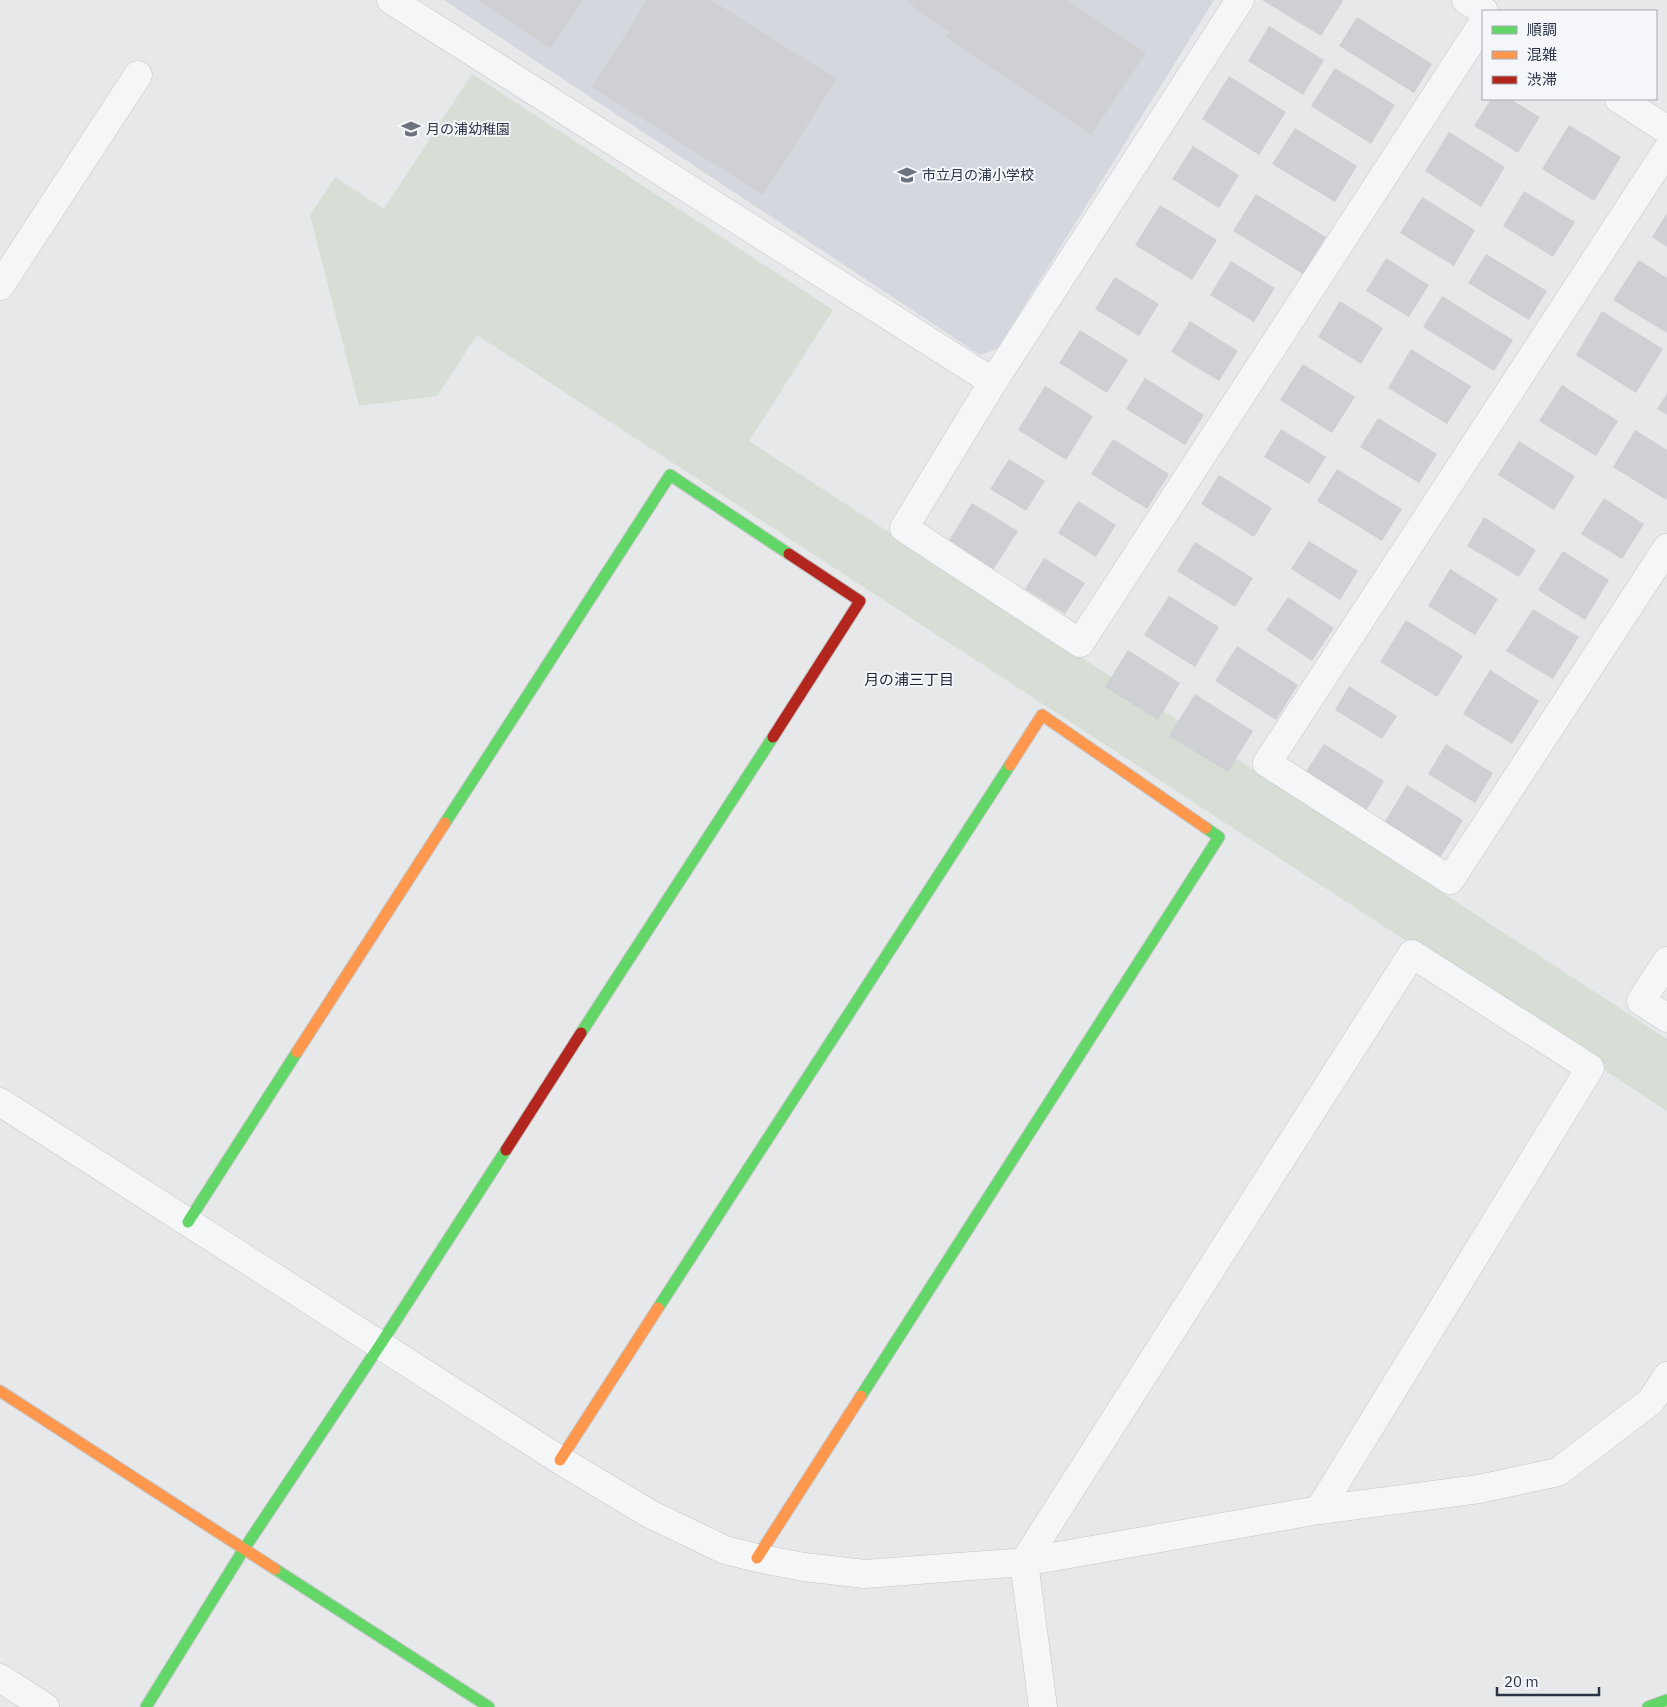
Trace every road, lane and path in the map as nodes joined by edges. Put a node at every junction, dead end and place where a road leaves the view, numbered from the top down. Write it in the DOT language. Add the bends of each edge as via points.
graph roads {
  1 [pos="391,0"];
  2 [pos="1240,0"];
  3 [pos="1466,0"];
  4 [pos="1482,10"];
  5 [pos="1482,25"];
  6 [pos="138,75"];
  7 [pos="1621,100"];
  8 [pos="1667,130"];
  9 [pos="1667,150"];
  10 [pos="0,286"];
  11 [pos="993,382"];
  12 [pos="1667,548"];
  13 [pos="1667,961"];
  14 [pos="1667,1018"];
  15 [pos="0,1102"];
  16 [pos="188,1222"];
  17 [pos="380,1344"];
  18 [pos="1667,1376"];
  19 [pos="0,1391"];
  20 [pos="1659,1409"];
  21 [pos="560,1460"];
  22 [pos="1319,1510"];
  23 [pos="244,1549"];
  24 [pos="757,1558"];
  25 [pos="1024,1562"];
  26 [pos="0,1678"];
  27 [pos="1667,1700"];
  28 [pos="45,1707"];
  29 [pos="146,1707"];
  30 [pos="489,1707"];
  31 [pos="1043,1707"];
  32 [pos="1648,1707"];
  1 -- 11 [label="street"];
  2 -- 11 [label="street"];
  3 -- 4 [label="street"];
  5 -- 11 [label="street" via="1080,643 904,528"];
  6 -- 10 [label="street"];
  7 -- 8 [label="street"];
  9 -- 12 [label="street" via="1267,764 1450,880"];
  13 -- 14 [label="street" via="1641,1001"];
  15 -- 16 [label="street"];
  16 -- 17 [label="street"];
  16 -- 17 [label="street" via="670,476 860,601"];
  17 -- 21 [label="street"];
  17 -- 23 [label="street"];
  18 -- 20 [label="street"];
  19 -- 23 [label="street"];
  20 -- 22 [label="street" via="1558,1472 1479,1490"];
  21 -- 24 [label="street" via="650,1514 725,1550"];
  21 -- 24 [label="street" via="1042,715 1219,837"];
  22 -- 25 [label="street"];
  22 -- 25 [label="street" via="1590,1068 1412,954"];
  23 -- 29 [label="street"];
  23 -- 30 [label="street"];
  24 -- 25 [label="street" via="865,1574"];
  25 -- 31 [label="street"];
  26 -- 28 [label="street"];
  27 -- 32 [label="street"];
}
